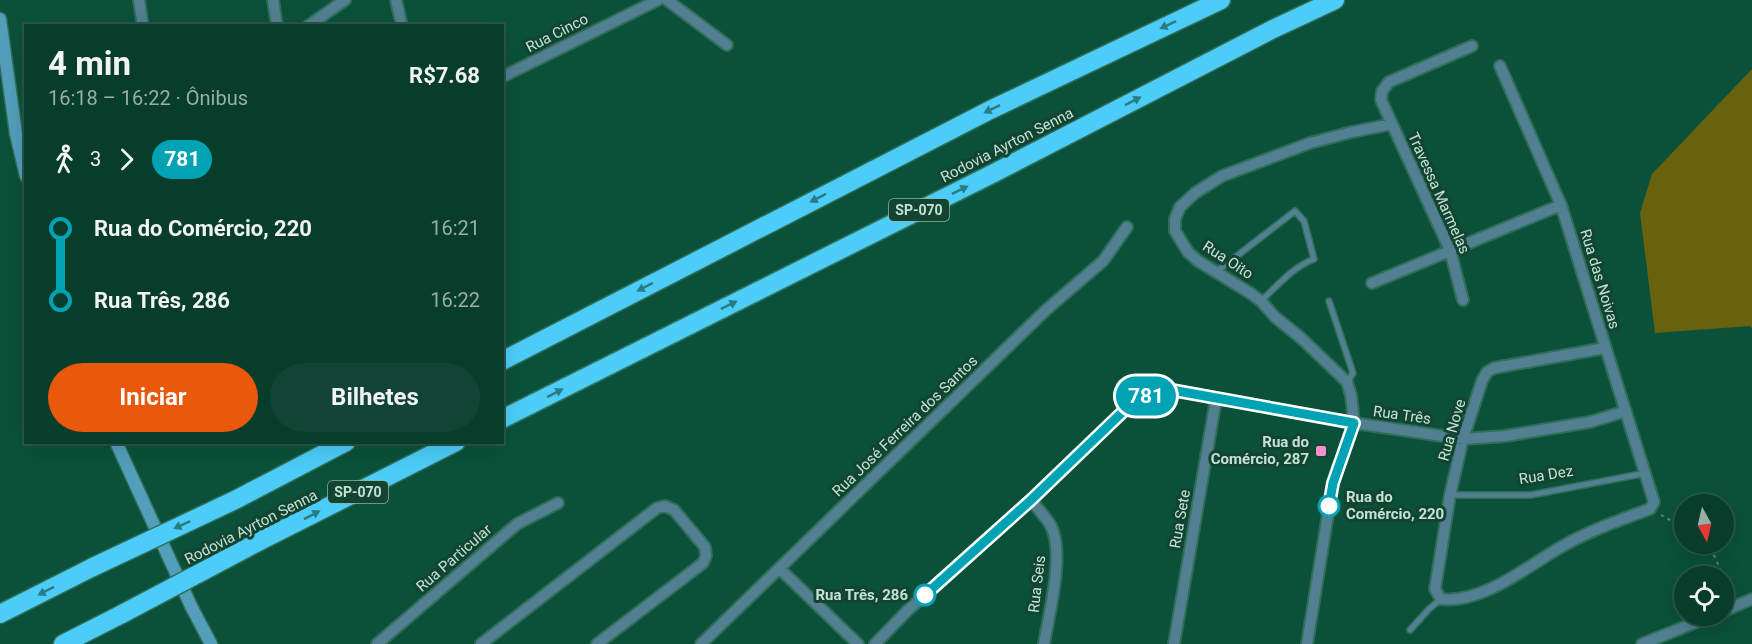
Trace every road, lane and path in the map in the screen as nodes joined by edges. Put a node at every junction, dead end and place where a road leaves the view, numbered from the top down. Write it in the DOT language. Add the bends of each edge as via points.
graph roads {
  1 [pos="139,0"];
  2 [pos="273,0"];
  3 [pos="345,0"];
  4 [pos="396,0"];
  5 [pos="658,0"];
  6 [pos="667,0"];
  7 [pos="1221,0"];
  8 [pos="1335,0"];
  9 [pos="0,19"];
  10 [pos="143,24"];
  11 [pos="277,24"];
  12 [pos="311,24"];
  13 [pos="402,24"];
  14 [pos="1,44"];
  15 [pos="727,45"];
  16 [pos="1472,46"];
  17 [pos="1500,66"];
  18 [pos="504,76"];
  19 [pos="1392,124"];
  20 [pos="21,135"];
  21 [pos="24,160"];
  22 [pos="1561,205"];
  23 [pos="1127,227"];
  24 [pos="1450,250"];
  25 [pos="1216,272"];
  26 [pos="1372,283"];
  27 [pos="1463,300"];
  28 [pos="1261,301"];
  29 [pos="1329,301"];
  30 [pos="1605,348"];
  31 [pos="504,360"];
  32 [pos="1347,382"];
  33 [pos="1216,399"];
  34 [pos="1626,411"];
  35 [pos="504,418"];
  36 [pos="1354,423"];
  37 [pos="1463,439"];
  38 [pos="117,444"];
  39 [pos="342,444"];
  40 [pos="452,444"];
  41 [pos="1646,473"];
  42 [pos="1450,495"];
  43 [pos="1031,500"];
  44 [pos="558,503"];
  45 [pos="1651,508"];
  46 [pos="1674,522"];
  47 [pos="780,569"];
  48 [pos="1441,599"];
  49 [pos="1752,599"];
  50 [pos="1735,606"];
  51 [pos="0,614"];
  52 [pos="1687,626"];
  53 [pos="1410,630"];
  54 [pos="63,644"];
  55 [pos="211,644"];
  56 [pos="377,644"];
  57 [pos="482,644"];
  58 [pos="597,644"];
  59 [pos="701,644"];
  60 [pos="858,644"];
  61 [pos="876,644"];
  62 [pos="1044,644"];
  63 [pos="1174,644"];
  64 [pos="1307,644"];
  65 [pos="1642,644"];
  1 -- 10 [label="street"];
  2 -- 11 [label="street"];
  3 -- 12 [label="street"];
  4 -- 13 [label="street"];
  5 -- 18 [label="street, Rua Cinco"];
  6 -- 15 [label="street"];
  7 -- 31 [label="highway, one-way" via="990,110"];
  35 -- 8 [label="highway, Rodovia Ayrton Senna / SP-070, one-way"];
  9 -- 14 [label="street"];
  14 -- 20 [label="street"];
  16 -- 19 [label="street, Travessa Marmelas" via="1389,82 1381,100"];
  17 -- 22 [label="street, Rua das Noivas"];
  19 -- 24 [label="street, Travessa Marmelas"];
  19 -- 25 [label="street, Rua Oito" via="1310,143 1222,176 1196,193 1180,207 1175,231 1188,252"];
  20 -- 21 [label="street"];
  22 -- 24 [label="street"];
  22 -- 30 [label="street, Rua das Noivas"];
  23 -- 47 [label="street, Rua José Ferreira dos Santos" via="1103,261 1046,310"];
  24 -- 26 [label="street"];
  24 -- 27 [label="street, Travessa Marmelas"];
  25 -- 28 [label="street, Rua Oito"];
  25 -- 28 [label="lane" via="1295,211 1304,221 1314,259 1295,270"];
  28 -- 32 [label="street, Rua Oito"];
  29 -- 32 [label="lane" via="1353,373"];
  30 -- 34 [label="street, Rua das Noivas"];
  30 -- 37 [label="street, Rua Nove" via="1487,372"];
  32 -- 36 [label="street"];
  33 -- 36 [label="street, Rua Três"];
  33 -- 43 [label="street, Rua Três" via="1172,390 1153,392 1133,402"];
  33 -- 63 [label="street, Rua Sete"];
  34 -- 37 [label="street, Rua Três" via="1590,422"];
  34 -- 41 [label="street, Rua das Noivas"];
  36 -- 37 [label="street, Rua Três"];
  36 -- 64 [label="street" via="1333,483"];
  37 -- 42 [label="street, Rua Nove"];
  38 -- 55 [label="street"];
  39 -- 51 [label="highway, Rodovia Ayrton Senna, one-way, bridge"];
  54 -- 40 [label="highway, Rodovia Ayrton Senna / SP-070, one-way, bridge"];
  41 -- 42 [label="lane, Rua Dez" via="1531,495"];
  41 -- 45 [label="street, Rua das Noivas" via="1654,502"];
  42 -- 48 [label="street, Rua Nove" via="1435,589"];
  43 -- 61 [label="street, Rua Três" via="907,611"];
  43 -- 62 [label="street, Rua Seis" via="1051,527 1057,553"];
  44 -- 56 [label="street, Rua Particular" via="517,524"];
  45 -- 46 [label="path"];
  45 -- 48 [label="street" via="1562,546 1497,586"];
  47 -- 59 [label="street, Rua José Ferreira dos Santos"];
  47 -- 60 [label="street"];
  48 -- 53 [label="lane"];
  49 -- 50 [label="street"];
  52 -- 65 [label="street"];
  57 -- 58 [label="street" via="657,508 674,510 705,547 703,563"];
}
